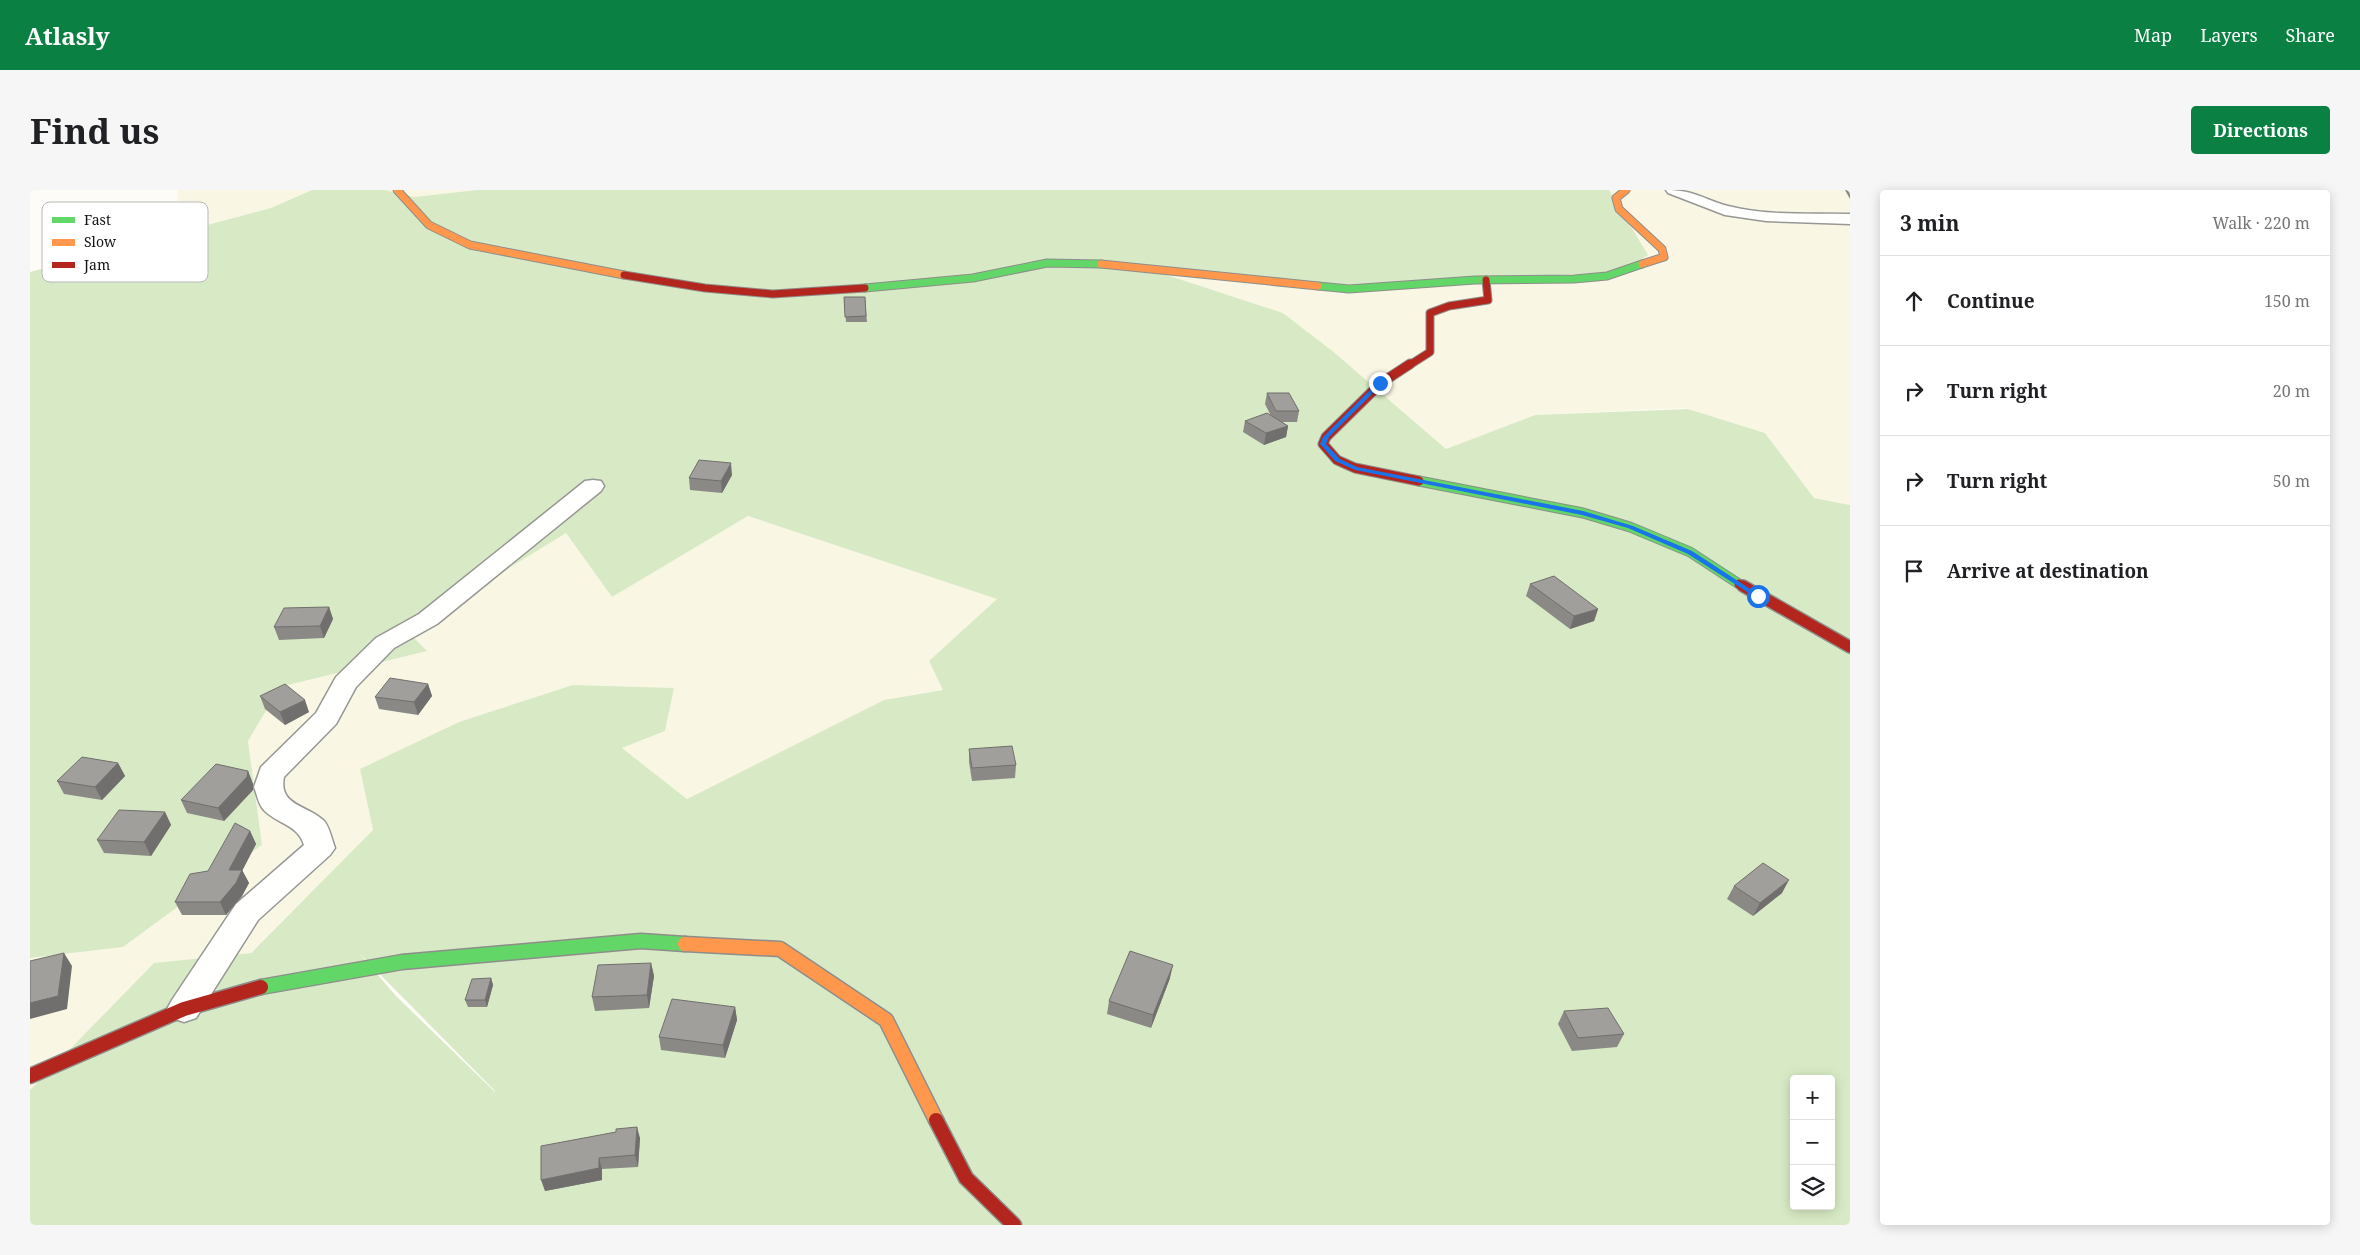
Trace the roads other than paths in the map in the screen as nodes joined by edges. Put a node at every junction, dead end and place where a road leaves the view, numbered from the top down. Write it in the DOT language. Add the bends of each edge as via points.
graph roads {
  1 [pos="397,190"];
  2 [pos="1626,190"];
  3 [pos="1673,190"];
  4 [pos="1850,219"];
  5 [pos="1486,280"];
  6 [pos="593,486"];
  7 [pos="1850,647"];
  8 [pos="184,1009"];
  9 [pos="30,1076"];
  10 [pos="1014,1225"];
  1 -- 5 [label="street" via="429,225 470,245 705,288 773,294 974,278 1048,263 1078,262 1349,289"];
  2 -- 5 [label="street" via="1616,198 1619,210 1662,249 1664,257 1607,276"];
  3 -- 4 [label="street" via="1725,210 1766,216"];
  5 -- 7 [label="street" via="1488,300 1449,306 1430,313 1430,352 1380,383 1326,437 1323,444 1337,460 1355,468 1583,513 1630,527 1690,552 1758,596"];
  6 -- 8 [label="street" via="428,619 385,643 345,683 327,718 271,774 268,787 274,803 314,829 320,848 247,912"];
  8 -- 9 [label="street"];
  8 -- 10 [label="street" via="277,983 402,962 641,941 780,949 886,1020 966,1178"];
}
